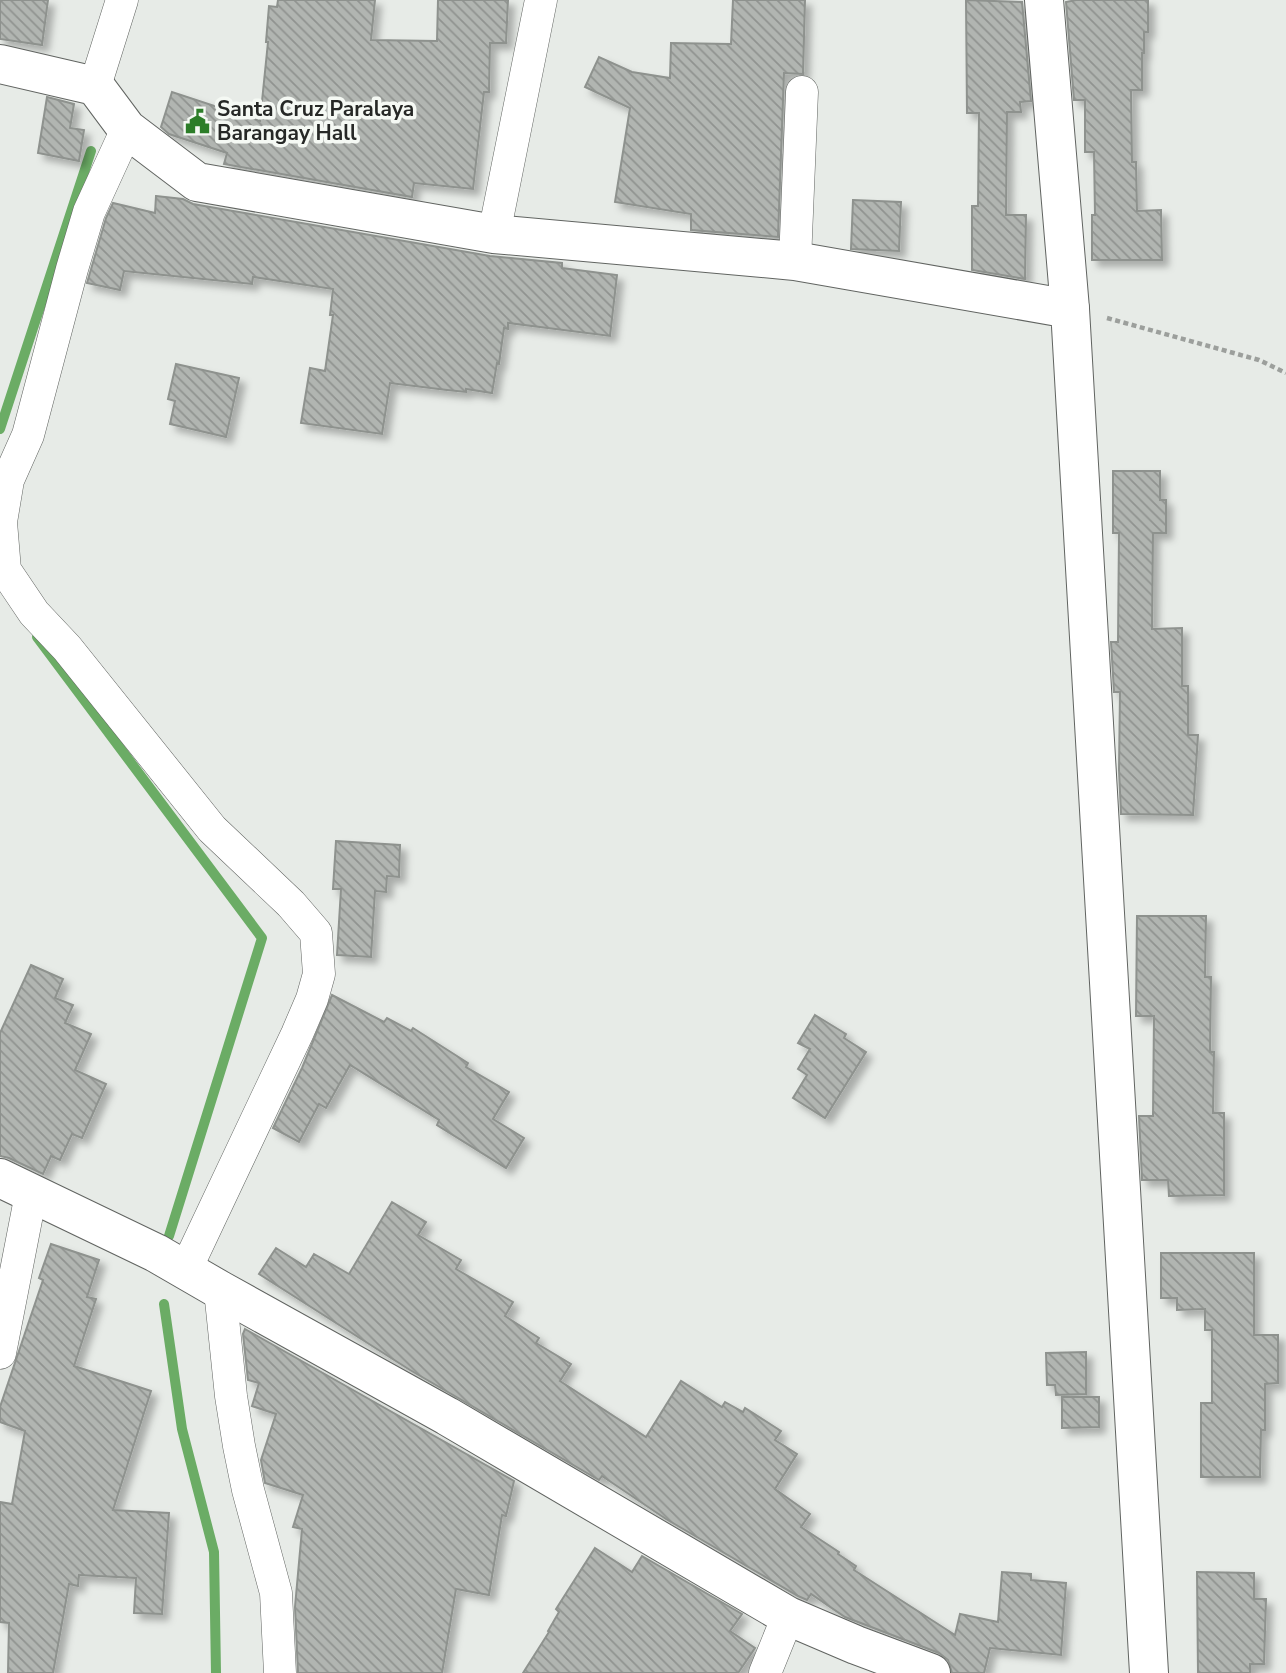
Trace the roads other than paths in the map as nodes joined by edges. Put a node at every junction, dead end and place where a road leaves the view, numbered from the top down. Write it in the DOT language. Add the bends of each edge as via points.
graph roads {
  1 [pos="122,0"];
  2 [pos="541,0"];
  3 [pos="1044,0"];
  4 [pos="0,64"];
  5 [pos="95,86"];
  6 [pos="802,92"];
  7 [pos="127,129"];
  8 [pos="494,234"];
  9 [pos="795,261"];
  10 [pos="1070,309"];
  11 [pos="15,1186"];
  12 [pos="186,1269"];
  13 [pos="220,1290"];
  14 [pos="0,1353"];
  15 [pos="788,1616"];
  16 [pos="280,1673"];
  17 [pos="765,1673"];
  18 [pos="931,1673"];
  19 [pos="1149,1673"];
  1 -- 5 [label="street"];
  2 -- 8 [label="street"];
  3 -- 10 [label="main road"];
  4 -- 5 [label="main road"];
  5 -- 7 [label="main road"];
  6 -- 9 [label="street"];
  7 -- 8 [label="main road" via="197,182"];
  7 -- 12 [label="street" via="89,212 28,435 8,480 1,522 5,570 34,613 212,829 316,933 319,974 297,1034"];
  8 -- 9 [label="main road"];
  9 -- 10 [label="main road"];
  10 -- 19 [label="main road"];
  11 -- 12 [label="main road"];
  11 -- 14 [label="street"];
  12 -- 13 [label="main road"];
  13 -- 15 [label="main road" via="447,1416"];
  13 -- 16 [label="street" via="239,1446 276,1592"];
  15 -- 17 [label="street"];
  15 -- 18 [label="main road"];
}
